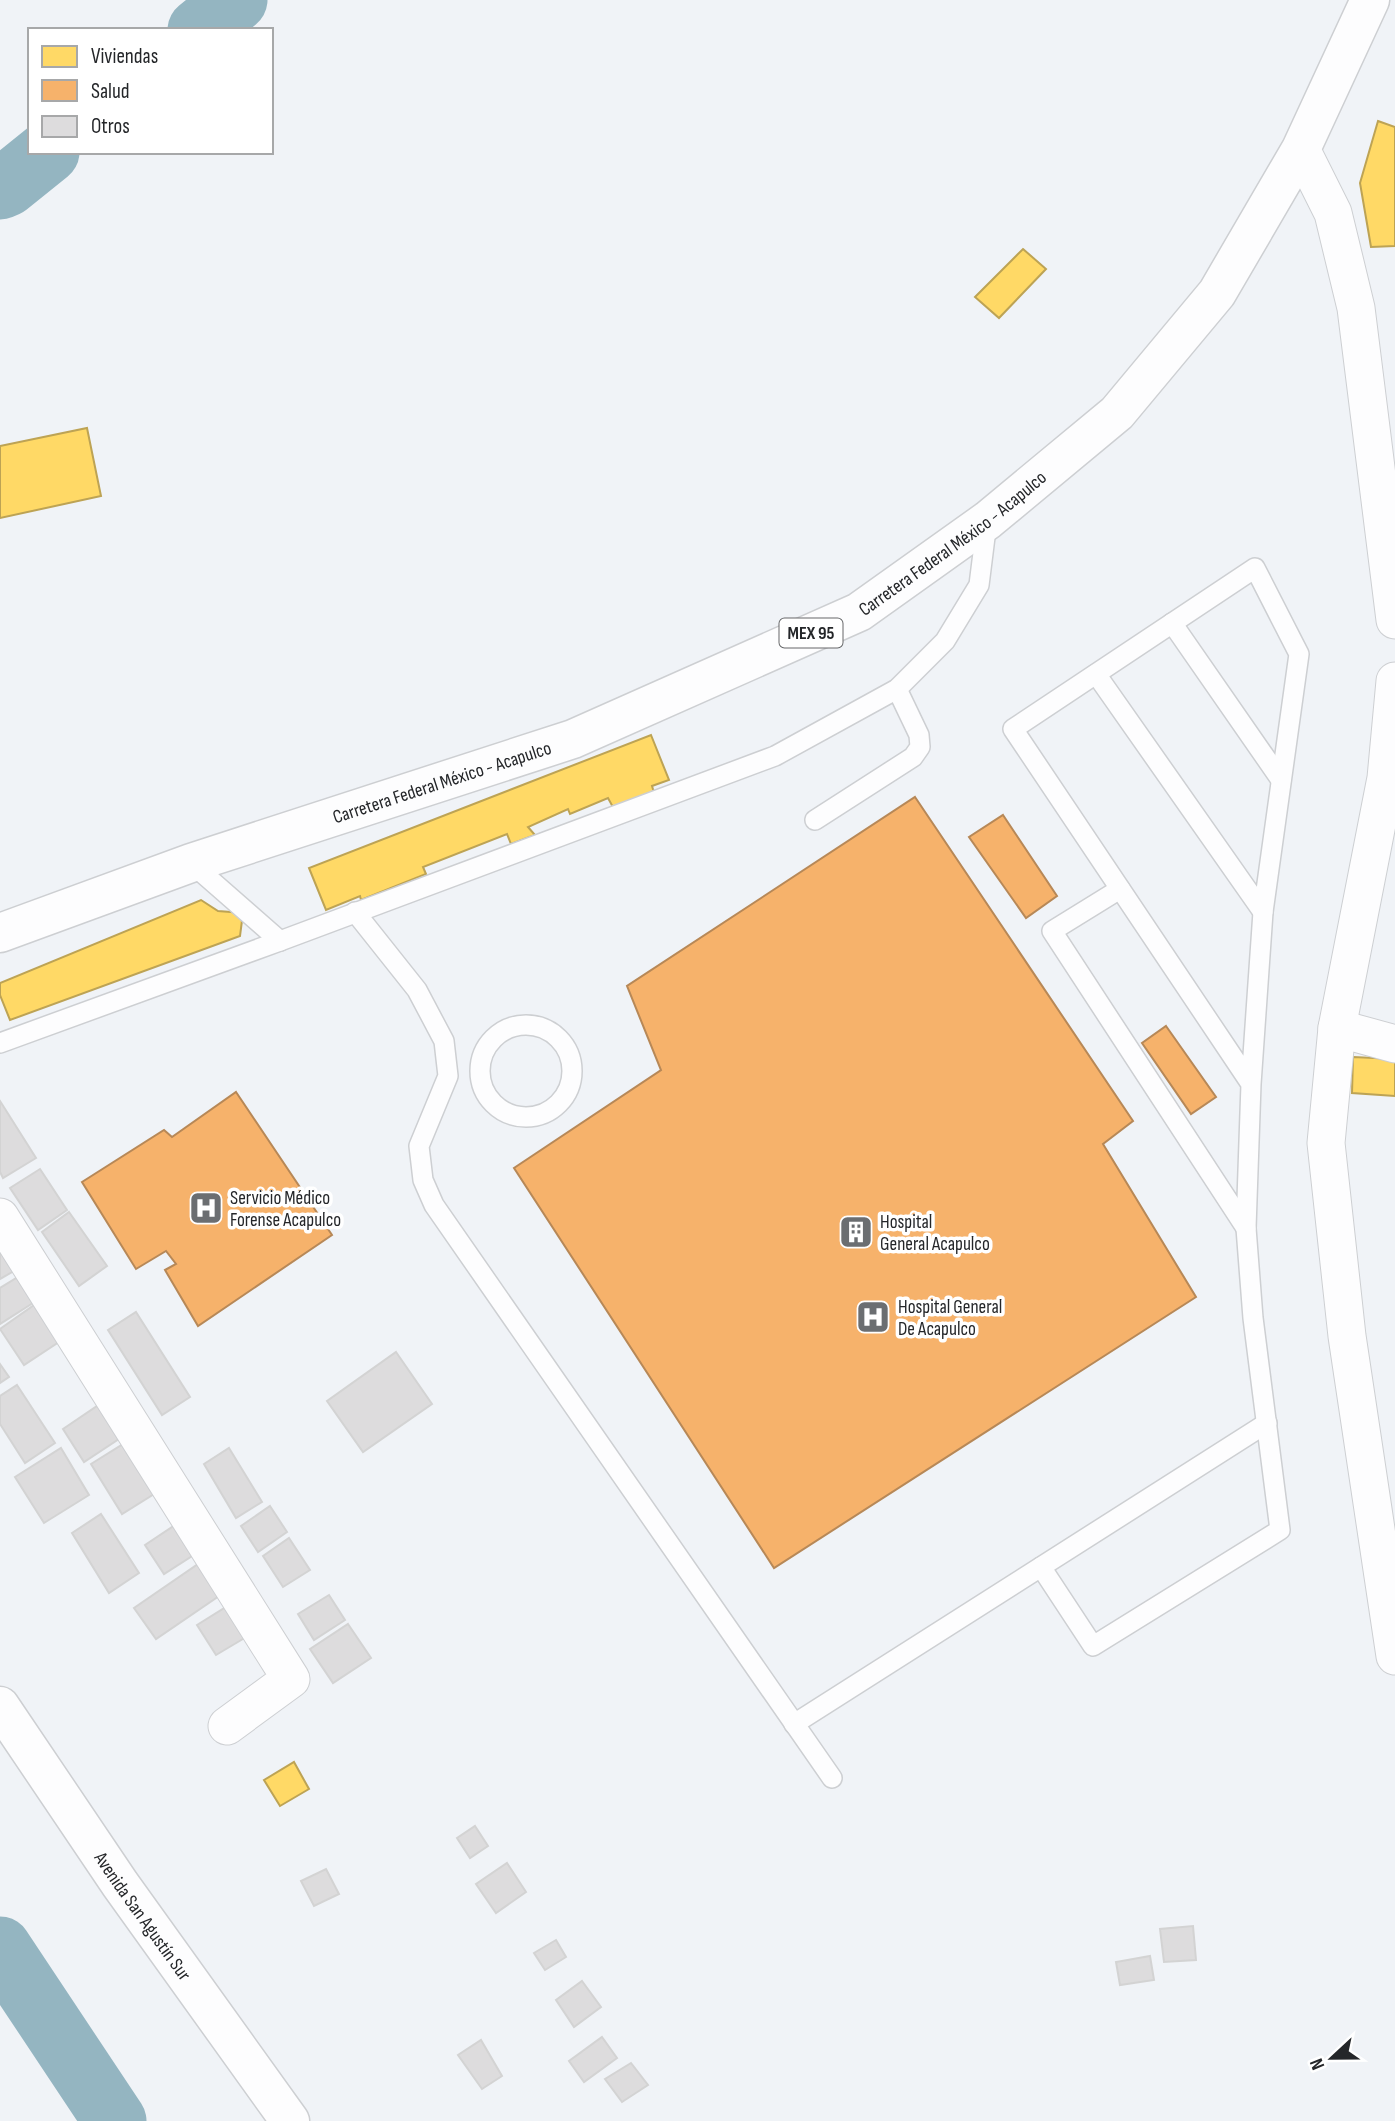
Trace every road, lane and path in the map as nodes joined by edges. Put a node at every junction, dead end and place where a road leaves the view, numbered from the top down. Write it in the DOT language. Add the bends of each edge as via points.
graph roads {
  1 [pos="1370,0"];
  2 [pos="1301,149"];
  3 [pos="988,520"];
  4 [pos="1395,620"];
  5 [pos="1172,623"];
  6 [pos="1096,674"];
  7 [pos="1395,681"];
  8 [pos="897,689"];
  9 [pos="1281,780"];
  10 [pos="816,820"];
  11 [pos="191,863"];
  12 [pos="1120,889"];
  13 [pos="355,912"];
  14 [pos="1263,912"];
  15 [pos="0,933"];
  16 [pos="281,941"];
  17 [pos="1338,1028"];
  18 [pos="0,1043"];
  19 [pos="1395,1044"];
  20 [pos="480,1073"];
  21 [pos="448,1076"];
  22 [pos="1251,1084"];
  23 [pos="0,1217"];
  24 [pos="1246,1228"];
  25 [pos="1267,1423"];
  26 [pos="1041,1567"];
  27 [pos="1395,1656"];
  28 [pos="0,1706"];
  29 [pos="794,1724"];
  30 [pos="227,1726"];
  31 [pos="832,1778"];
  32 [pos="290,2121"];
  1 -- 2 [label="main road, Carretera Federal México - Acapulco / MEX 95"];
  2 -- 3 [label="main road, Carretera Federal México - Acapulco / MEX 95" via="1217,293 1117,413"];
  2 -- 4 [label="street" via="1333,213 1356,308"];
  3 -- 8 [label="lane" via="979,585 946,641"];
  3 -- 11 [label="main road, Carretera Federal México - Acapulco / MEX 95" via="859,612 573,739"];
  5 -- 6 [label="lane"];
  5 -- 9 [label="lane"];
  5 -- 9 [label="lane" via="1255,568 1299,654"];
  6 -- 12 [label="lane" via="1013,729"];
  6 -- 14 [label="lane"];
  7 -- 17 [label="street" via="1386,778"];
  8 -- 10 [label="lane" via="920,747 912,757"];
  8 -- 13 [label="lane" via="775,756"];
  9 -- 14 [label="lane"];
  11 -- 15 [label="main road, Carretera Federal México - Acapulco / MEX 95"];
  11 -- 16 [label="lane"];
  12 -- 22 [label="lane"];
  12 -- 24 [label="lane" via="1052,931"];
  13 -- 16 [label="lane"];
  13 -- 21 [label="lane" via="417,990 444,1041"];
  14 -- 22 [label="lane"];
  16 -- 18 [label="lane"];
  17 -- 19 [label="street"];
  17 -- 27 [label="street" via="1326,1143 1347,1336"];
  20 -- 20 [label="lane" via="490,1042 506,1029 522,1025 552,1032 571,1058 573,1073 562,1102 534,1118 504,1112 483,1089"];
  20 -- 21 [label="lane"];
  21 -- 29 [label="lane" via="419,1146 423,1180 434,1205"];
  22 -- 24 [label="lane"];
  23 -- 30 [label="street" via="292,1679"];
  24 -- 25 [label="lane"];
  25 -- 26 [label="lane"];
  25 -- 26 [label="lane" via="1280,1530 1093,1646"];
  26 -- 29 [label="lane"];
  28 -- 32 [label="main road, Avenida San Agustín Sur" via="120,1884"];
  29 -- 31 [label="lane"];
}
